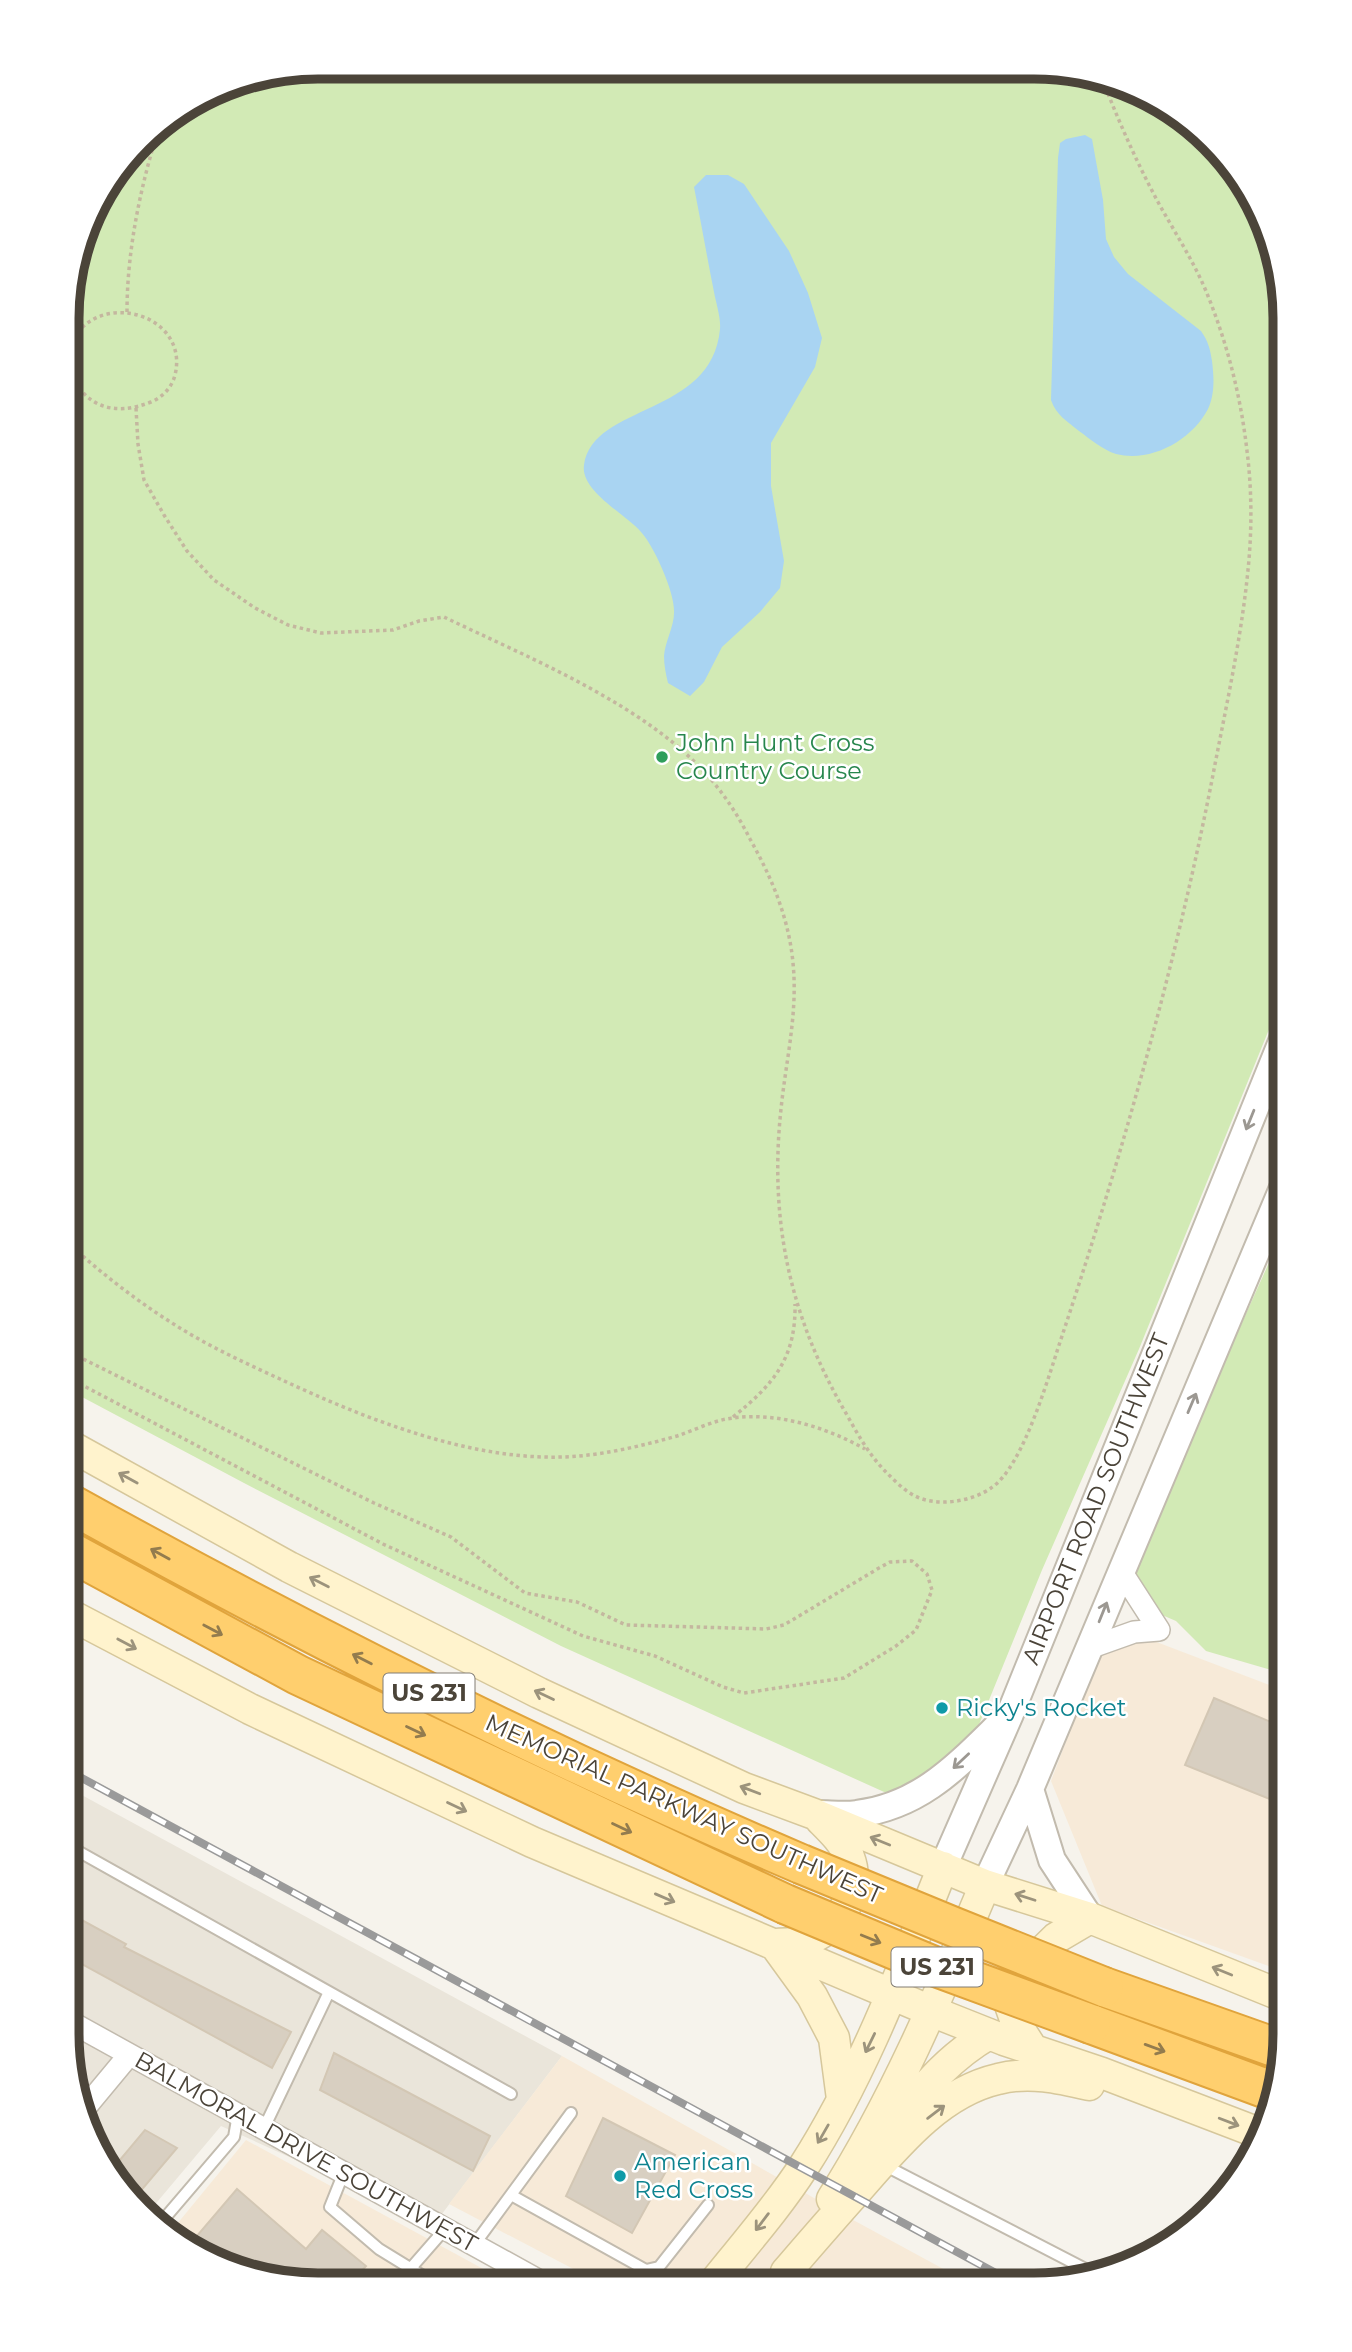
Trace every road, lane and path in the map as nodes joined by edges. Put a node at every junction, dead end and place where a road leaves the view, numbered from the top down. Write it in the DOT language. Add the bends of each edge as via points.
graph roads {
  1 [pos="1107,90"];
  2 [pos="154,144"];
  3 [pos="127,312"];
  4 [pos="79,332"];
  5 [pos="79,389"];
  6 [pos="136,408"];
  7 [pos="1273,1064"];
  8 [pos="1273,1211"];
  9 [pos="79,1252"];
  10 [pos="794,1298"];
  11 [pos="79,1357"];
  12 [pos="79,1383"];
  13 [pos="731,1418"];
  14 [pos="867,1450"];
  15 [pos="79,1451"];
  16 [pos="79,1509"];
  17 [pos="79,1556"];
  18 [pos="1121,1571"];
  19 [pos="79,1619"];
  20 [pos="1089,1648"];
  21 [pos="1010,1714"];
  22 [pos="1030,1788"];
  23 [pos="814,1814"];
  24 [pos="79,1852"];
  25 [pos="943,1867"];
  26 [pos="985,1885"];
  27 [pos="1090,1918"];
  28 [pos="775,1944"];
  29 [pos="329,1992"];
  30 [pos="1273,1992"];
  31 [pos="892,1994"];
  32 [pos="932,2011"];
  33 [pos="79,2027"];
  34 [pos="989,2034"];
  35 [pos="1273,2047"];
  36 [pos="1033,2050"];
  37 [pos="129,2055"];
  38 [pos="1267,2089"];
  39 [pos="511,2094"];
  40 [pos="842,2099"];
  41 [pos="89,2103"];
  42 [pos="1195,2109"];
  43 [pos="571,2113"];
  44 [pos="238,2114"];
  45 [pos="264,2128"];
  46 [pos="1253,2131"];
  47 [pos="880,2164"];
  48 [pos="344,2172"];
  49 [pos="839,2187"];
  50 [pos="511,2195"];
  51 [pos="708,2205"];
  52 [pos="165,2218"];
  53 [pos="445,2229"];
  54 [pos="474,2245"];
  55 [pos="1084,2268"];
  56 [pos="410,2269"];
  57 [pos="646,2270"];
  58 [pos="407,2273"];
  59 [pos="417,2273"];
  60 [pos="525,2273"];
  61 [pos="644,2273"];
  62 [pos="721,2273"];
  63 [pos="788,2273"];
  64 [pos="789,2273"];
  1 -- 14 [label="path" via="1154,196 1206,291 1240,401 1251,504 1248,570 1231,682 1200,839 1151,1042 1100,1223 1024,1438 1003,1478 990,1490 949,1502 911,1495"];
  2 -- 3 [label="path" via="134,236"];
  3 -- 4 [label="path" via="103,314"];
  3 -- 6 [label="path" via="153,320 171,338 178,361 172,384 157,400"];
  5 -- 6 [label="path" via="98,404 118,411"];
  6 -- 10 [label="path" via="144,480 164,515 187,551 214,580 255,608 288,625 321,633 393,630 444,617 618,704 653,727 711,778 753,842 779,896 789,932 793,1024 778,1151 780,1213"];
  7 -- 21 [label="street, AIRPORT ROAD SOUTHWEST, one-way"];
  18 -- 8 [label="street, AIRPORT ROAD SOUTHWEST, one-way"];
  9 -- 13 [label="path" via="132,1296 214,1348 338,1405 421,1436 497,1451 576,1457 638,1446"];
  10 -- 13 [label="path" via="795,1327 788,1355 773,1381"];
  10 -- 14 [label="path" via="817,1361"];
  11 -- 12 [label="path" via="451,1537 525,1593 577,1602 626,1625 766,1629 784,1625 890,1562 912,1561 927,1574 932,1590 916,1630 844,1678 744,1693 723,1688 655,1656 583,1636 404,1554"];
  13 -- 14 [label="path" via="790,1421 822,1429"];
  23 -- 15 [label="main road, one-way" via="744,1788 539,1693 289,1567"];
  35 -- 16 [label="highway, MEMORIAL PARKWAY SOUTHWEST / US 231, one-way, bridge" via="1104,1987 695,1819 491,1724 214,1584"];
  17 -- 38 [label="highway, MEMORIAL PARKWAY SOUTHWEST / US 231, one-way, bridge" via="298,1675 785,1904 936,1966"];
  20 -- 18 [label="street, AIRPORT ROAD SOUTHWEST, one-way"];
  18 -- 20 [label="street, AIRPORT ROAD SOUTHWEST" via="1159,1630 1134,1632"];
  19 -- 28 [label="main road, one-way" via="340,1753 532,1842"];
  20 -- 22 [label="street, AIRPORT ROAD SOUTHWEST"];
  21 -- 23 [label="street, one-way" via="938,1783 901,1803 857,1814"];
  21 -- 25 [label="street, AIRPORT ROAD SOUTHWEST"];
  22 -- 26 [label="street, AIRPORT ROAD SOUTHWEST"];
  22 -- 27 [label="street" via="1052,1860"];
  25 -- 23 [label="main road, one-way"];
  23 -- 28 [label="main road" via="849,1855 854,1874 849,1897 840,1918 826,1931 802,1942"];
  24 -- 29 [label="lane"];
  25 -- 26 [label="main road"];
  25 -- 31 [label="main road, AIRPORT ROAD SOUTHWEST"];
  27 -- 26 [label="main road, one-way"];
  26 -- 32 [label="main road, AIRPORT ROAD SOUTHWEST"];
  30 -- 27 [label="main road, one-way"];
  27 -- 36 [label="main road" via="1056,1938 1019,1974 1010,2005"];
  28 -- 31 [label="main road"];
  28 -- 40 [label="main road" via="812,1996 834,2038"];
  29 -- 39 [label="lane"];
  29 -- 45 [label="lane"];
  31 -- 32 [label="main road"];
  31 -- 40 [label="main road, AIRPORT ROAD SOUTHWEST, one-way"];
  32 -- 34 [label="main road"];
  32 -- 49 [label="main road, AIRPORT ROAD SOUTHWEST"];
  33 -- 37 [label="street, BALMORAL DRIVE SOUTHWEST"];
  34 -- 36 [label="main road"];
  34 -- 49 [label="main road" via="950,2061"];
  36 -- 42 [label="main road"];
  37 -- 41 [label="street"];
  37 -- 44 [label="street, BALMORAL DRIVE SOUTHWEST"];
  40 -- 62 [label="main road, AIRPORT ROAD SOUTHWEST, one-way" via="803,2168"];
  42 -- 46 [label="main road, one-way"];
  47 -- 42 [label="main road, one-way" via="954,2098 998,2079 1023,2075 1057,2078"];
  43 -- 50 [label="lane"];
  44 -- 45 [label="street, BALMORAL DRIVE SOUTHWEST"];
  44 -- 52 [label="lane" via="234,2137"];
  45 -- 48 [label="street, BALMORAL DRIVE SOUTHWEST"];
  47 -- 55 [label="lane"];
  47 -- 64 [label="main road"];
  48 -- 53 [label="street, BALMORAL DRIVE SOUTHWEST"];
  48 -- 56 [label="lane" via="330,2207"];
  49 -- 63 [label="main road, AIRPORT ROAD SOUTHWEST"];
  50 -- 54 [label="lane"];
  50 -- 57 [label="lane"];
  51 -- 57 [label="lane" via="659,2267"];
  53 -- 54 [label="street, BALMORAL DRIVE SOUTHWEST"];
  53 -- 56 [label="lane"];
  54 -- 60 [label="street, BALMORAL DRIVE SOUTHWEST"];
  56 -- 58 [label="lane"];
  56 -- 59 [label="lane"];
  57 -- 61 [label="lane"];
}
